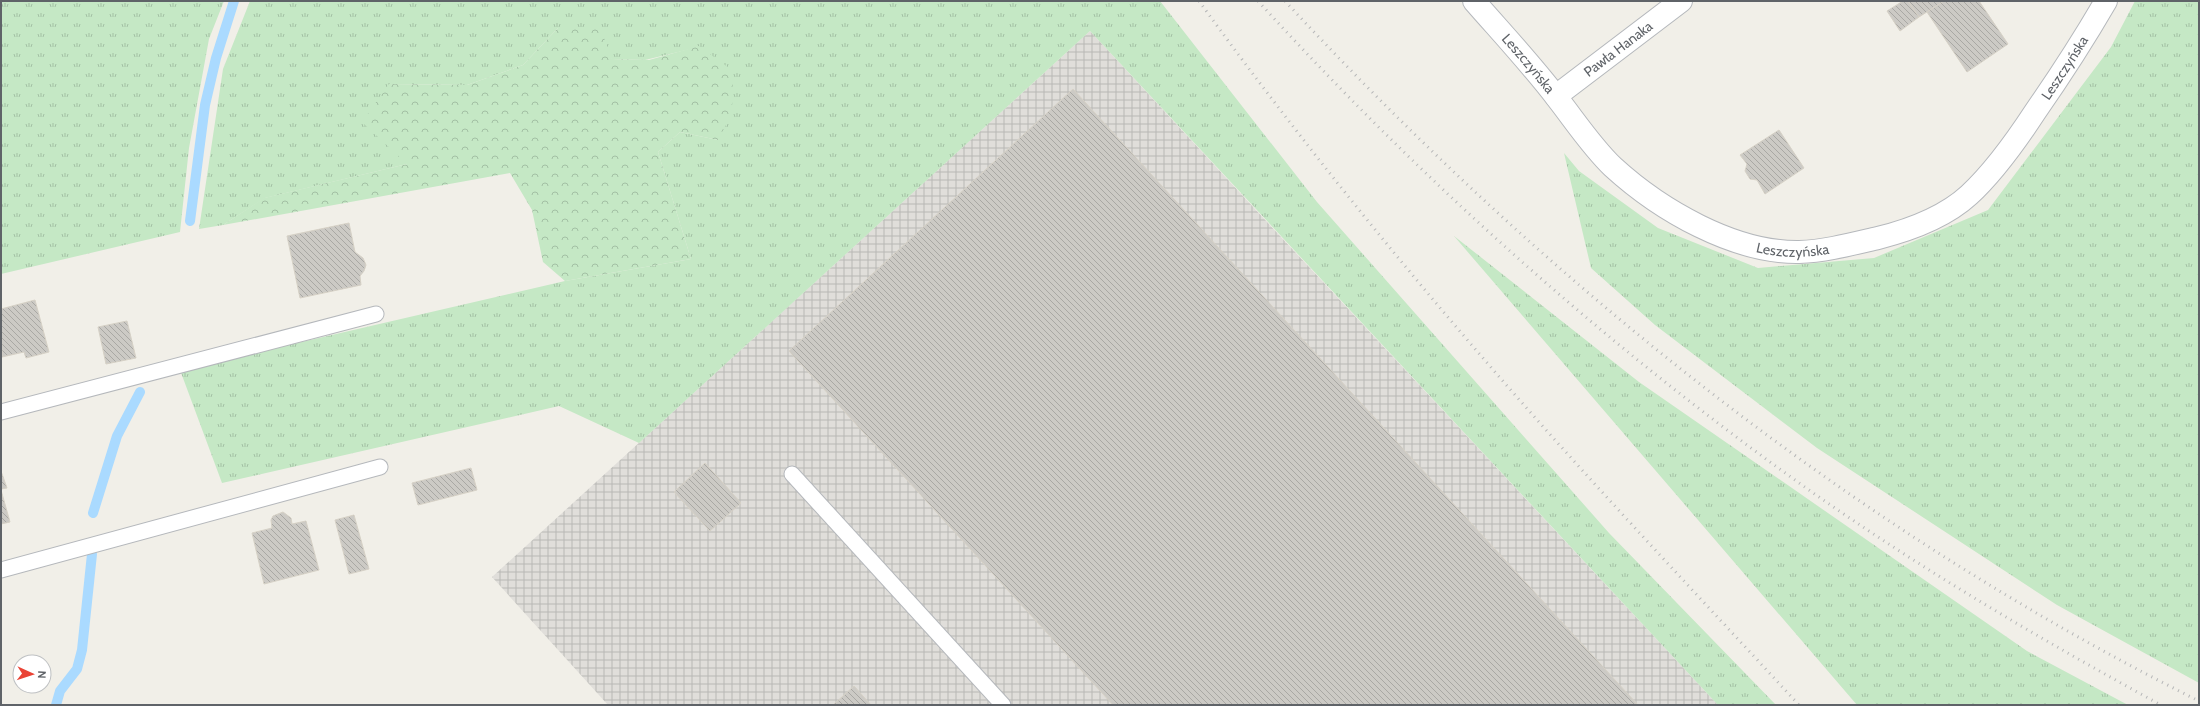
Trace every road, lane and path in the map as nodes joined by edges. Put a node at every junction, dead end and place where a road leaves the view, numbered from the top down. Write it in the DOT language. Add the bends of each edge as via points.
graph roads {
  1 [pos="1474,1"];
  2 [pos="1680,1"];
  3 [pos="2101,3"];
  4 [pos="1556,96"];
  5 [pos="376,314"];
  6 [pos="1,412"];
  7 [pos="380,467"];
  8 [pos="792,474"];
  9 [pos="1,570"];
  10 [pos="1003,705"];
  1 -- 4 [label="street, Leszczyńska"];
  2 -- 4 [label="street, Pawła Hanaka"];
  3 -- 4 [label="street, Leszczyńska" via="2058,79 2022,132 2003,158 1968,196 1951,208 1913,227 1833,248 1797,252 1764,248 1723,236 1688,219 1637,186 1613,166"];
  5 -- 6 [label="lane"];
  7 -- 9 [label="lane"];
  8 -- 10 [label="lane"];
}
